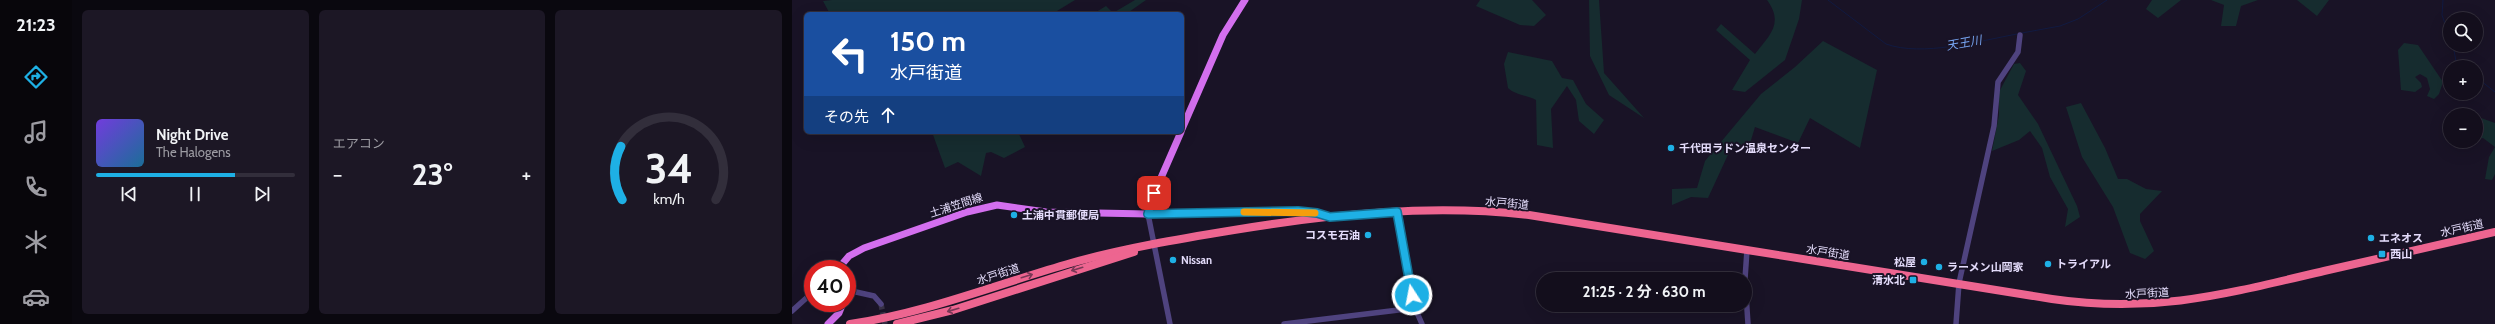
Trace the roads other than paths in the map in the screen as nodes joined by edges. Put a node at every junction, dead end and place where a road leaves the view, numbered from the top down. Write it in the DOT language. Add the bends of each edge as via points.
graph roads {
  1 [pos="1245,0"];
  2 [pos="2020,35"];
  3 [pos="1184,124"];
  4 [pos="1180,134"];
  5 [pos="1397,212"];
  6 [pos="1148,214"];
  7 [pos="1330,217"];
  8 [pos="2495,232"];
  9 [pos="1153,244"];
  10 [pos="1747,250"];
  11 [pos="846,260"];
  12 [pos="1959,283"];
  13 [pos="856,292"];
  14 [pos="804,300"];
  15 [pos="881,304"];
  16 [pos="1415,308"];
  17 [pos="792,311"];
  18 [pos="839,312"];
  19 [pos="830,322"];
  20 [pos="850,324"];
  21 [pos="898,324"];
  22 [pos="1170,324"];
  23 [pos="1284,324"];
  24 [pos="1422,324"];
  25 [pos="1748,324"];
  26 [pos="1956,324"];
  1 -- 3 [label="main road" via="1223,35"];
  2 -- 12 [label="street" via="2018,52 1998,82 1994,126"];
  4 -- 6 [label="main road" via="1150,203"];
  5 -- 7 [label="highway, 水戸街道"];
  5 -- 10 [label="highway, 水戸街道" via="1508,213"];
  5 -- 16 [label="street"];
  6 -- 7 [label="street" via="1298,211"];
  6 -- 9 [label="street"];
  6 -- 11 [label="main road, 土浦笠間線" via="1069,213 990,206 864,248"];
  7 -- 9 [label="highway, 水戸街道"];
  8 -- 12 [label="highway, 水戸街道" via="2223,295 2162,304 2078,303"];
  20 -- 9 [label="highway, 水戸街道, one-way" via="897,317 1072,263"];
  9 -- 21 [label="highway, 水戸街道, one-way" via="1144,250 953,310"];
  9 -- 22 [label="street"];
  10 -- 12 [label="highway, 水戸街道"];
  10 -- 25 [label="street" via="1745,279"];
  12 -- 26 [label="street"];
  13 -- 15 [label="street" via="874,296"];
  14 -- 17 [label="street"];
  16 -- 23 [label="street"];
  16 -- 24 [label="street"];
  18 -- 19 [label="main road"];
}
